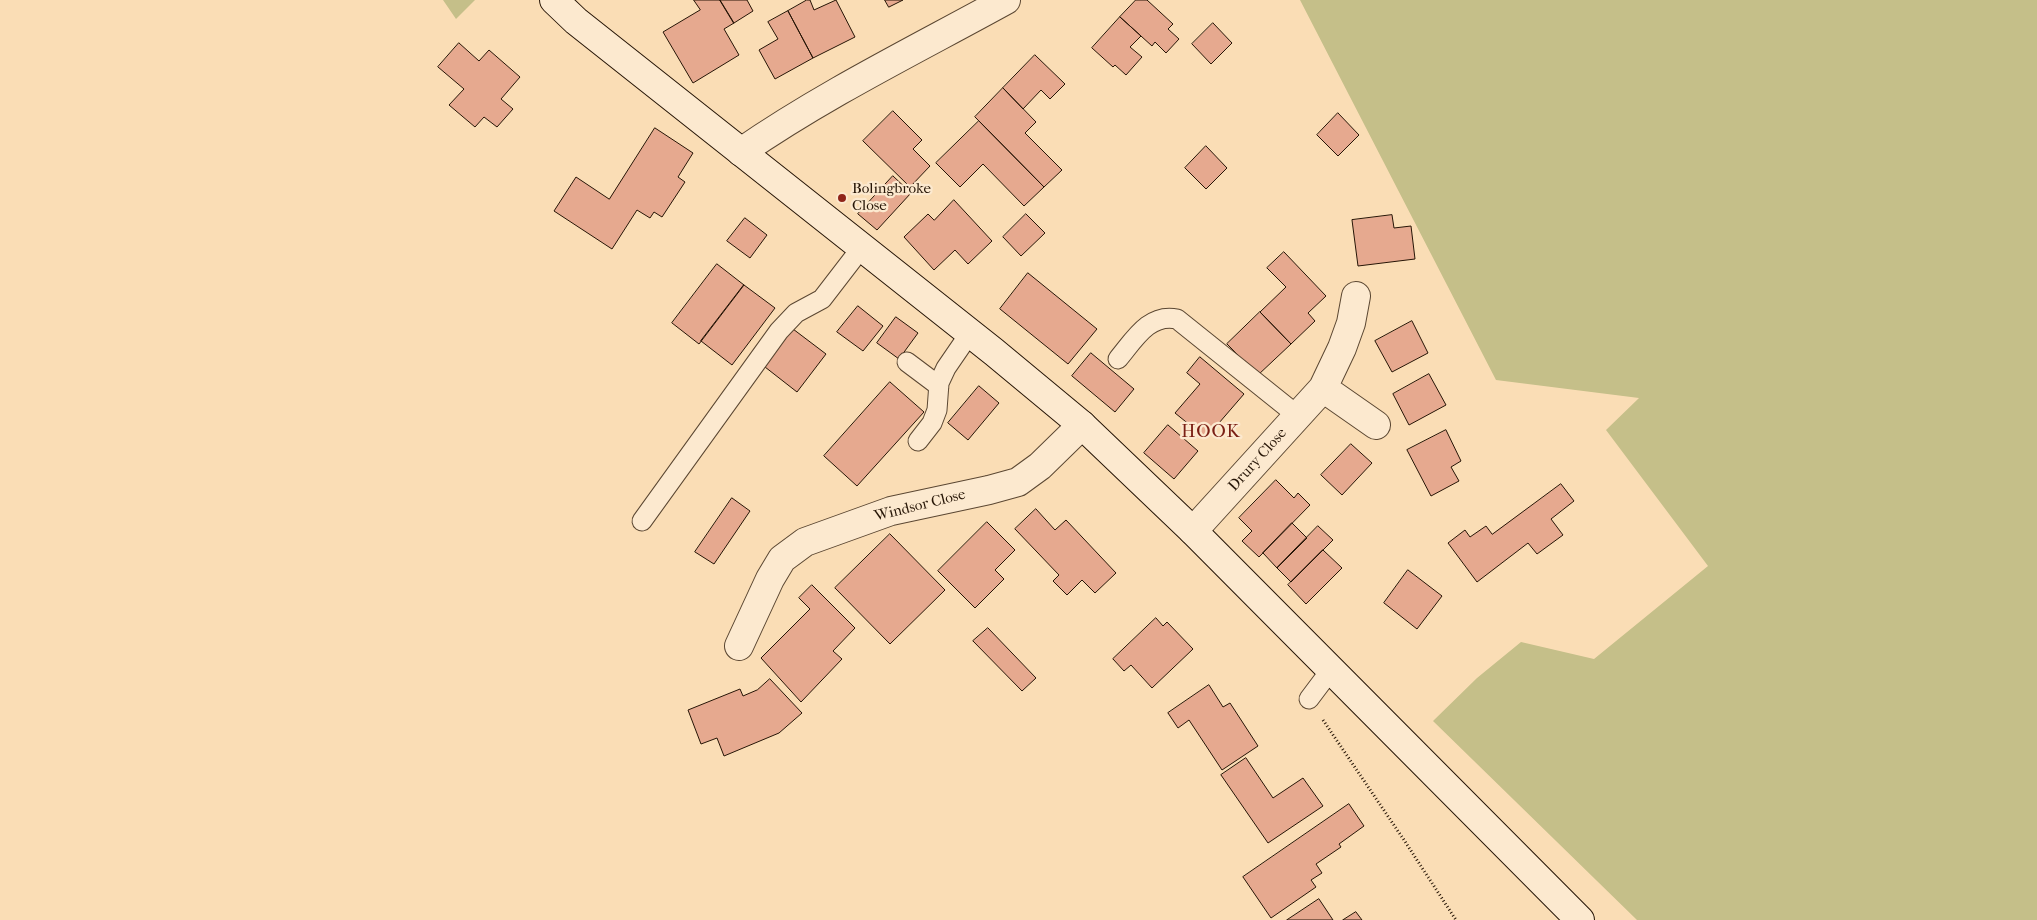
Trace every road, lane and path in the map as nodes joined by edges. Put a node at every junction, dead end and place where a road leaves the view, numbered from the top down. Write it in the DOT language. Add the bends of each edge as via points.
graph roads {
  1 [pos="554,0"];
  2 [pos="1006,0"];
  3 [pos="740,152"];
  4 [pos="862,247"];
  5 [pos="1356,296"];
  6 [pos="970,333"];
  7 [pos="1118,359"];
  8 [pos="907,362"];
  9 [pos="939,386"];
  10 [pos="1322,388"];
  11 [pos="1298,416"];
  12 [pos="1082,425"];
  13 [pos="1376,426"];
  14 [pos="918,441"];
  15 [pos="642,521"];
  16 [pos="1192,531"];
  17 [pos="739,646"];
  18 [pos="1330,670"];
  19 [pos="1309,699"];
  20 [pos="1456,920"];
  21 [pos="1580,920"];
  1 -- 3 [label="street"];
  2 -- 3 [label="street" via="881,67"];
  3 -- 4 [label="street"];
  4 -- 6 [label="street"];
  4 -- 15 [label="lane" via="822,299 796,313 778,330"];
  5 -- 10 [label="street, Drury Close" via="1342,348"];
  6 -- 9 [label="lane" via="946,368"];
  6 -- 12 [label="street"];
  7 -- 11 [label="lane" via="1150,323 1177,319"];
  8 -- 9 [label="lane"];
  9 -- 14 [label="lane" via="932,422"];
  10 -- 11 [label="street, Drury Close"];
  10 -- 13 [label="street"];
  11 -- 16 [label="street, Drury Close"];
  12 -- 16 [label="street"];
  12 -- 17 [label="street, Windsor Close" via="1040,466 1018,482 890,511 805,542 782,559"];
  16 -- 18 [label="street"];
  18 -- 19 [label="lane"];
  18 -- 21 [label="street"];
  19 -- 20 [label="path"];
}
